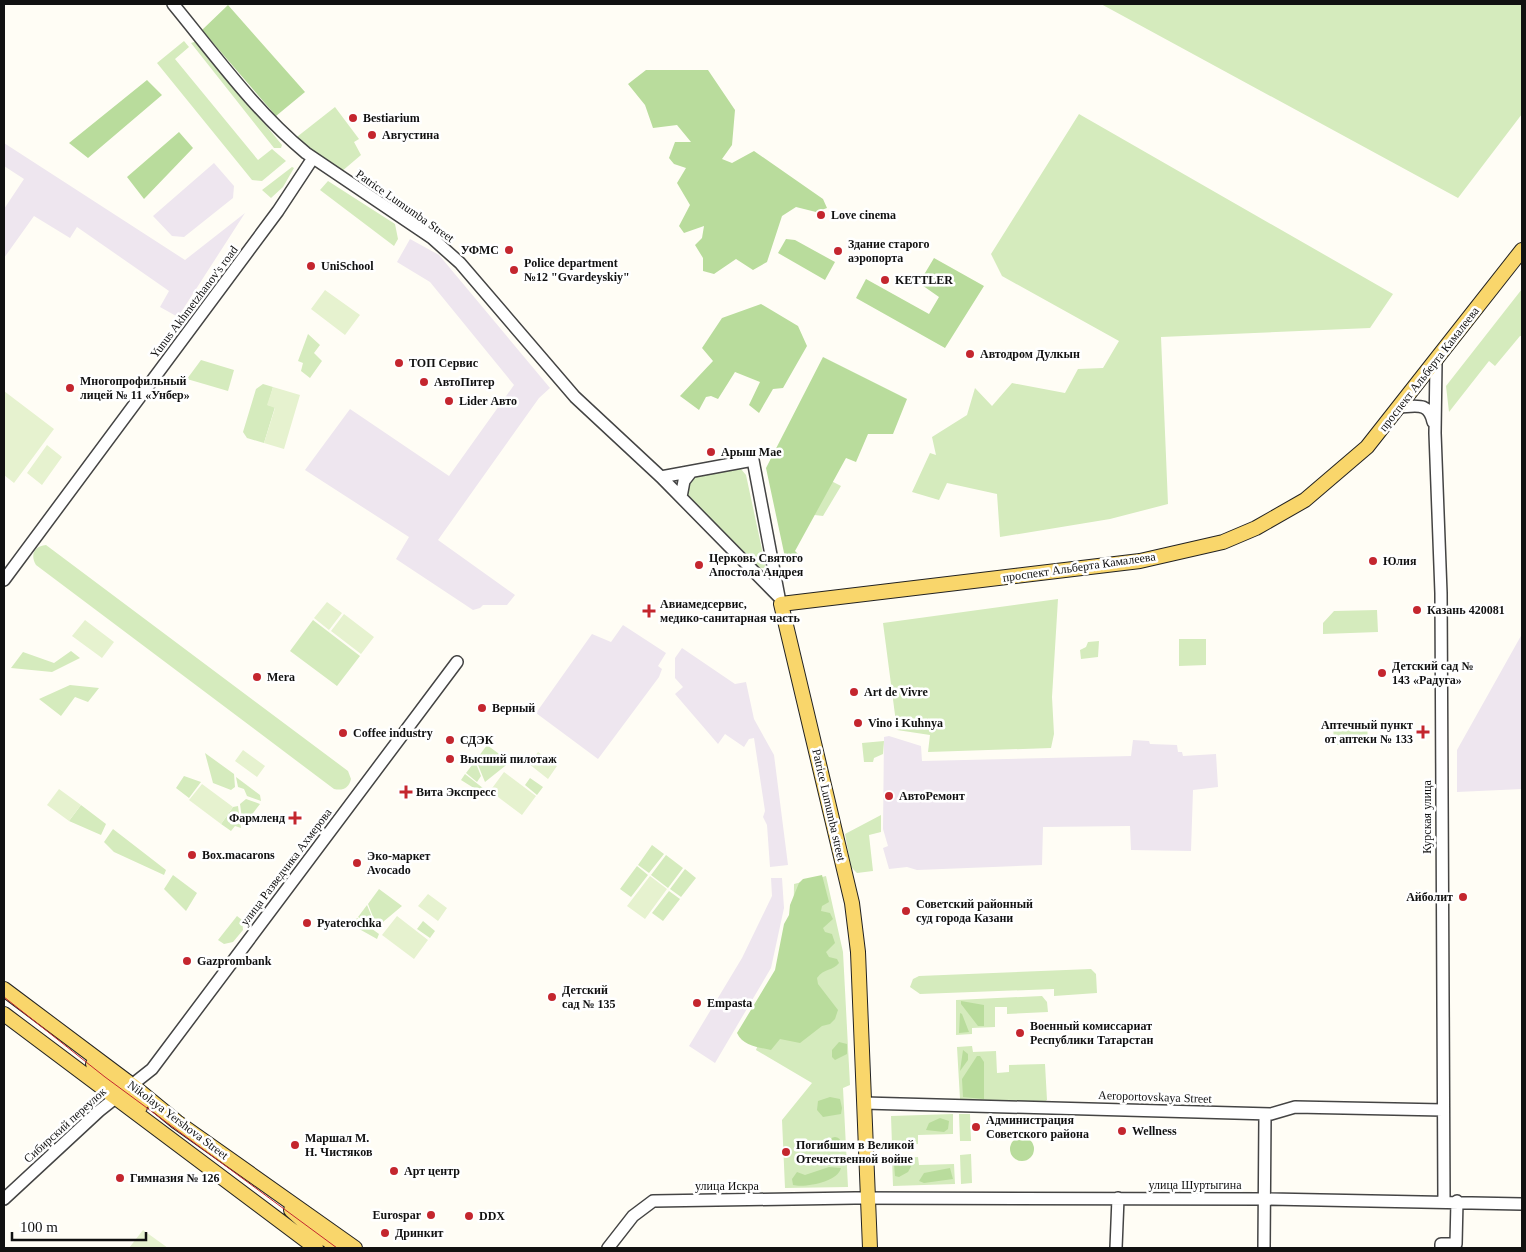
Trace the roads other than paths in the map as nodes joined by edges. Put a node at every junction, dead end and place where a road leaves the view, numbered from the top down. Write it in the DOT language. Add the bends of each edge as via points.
graph roads {
  1 [pos="173,4"];
  2 [pos="313,158"];
  3 [pos="1522,250"];
  4 [pos="1436,362"];
  5 [pos="1400,407"];
  6 [pos="1435,433"];
  7 [pos="691,472"];
  8 [pos="661,477"];
  9 [pos="681,497"];
  10 [pos="4,580"];
  11 [pos="780,600"];
  12 [pos="457,662"];
  13 [pos="4,989"];
  14 [pos="4,1014"];
  15 [pos="123,1092"];
  16 [pos="864,1103"];
  17 [pos="1443,1110"];
  18 [pos="1265,1114"];
  19 [pos="211,1170"];
  20 [pos="256,1178"];
  21 [pos="867,1198"];
  22 [pos="1118,1198"];
  23 [pos="4,1199"];
  24 [pos="1265,1199"];
  25 [pos="1444,1201"];
  26 [pos="1457,1201"];
  27 [pos="1522,1204"];
  28 [pos="314,1248"];
  29 [pos="327,1248"];
  30 [pos="339,1248"];
  31 [pos="355,1248"];
  32 [pos="608,1248"];
  33 [pos="870,1248"];
  34 [pos="1116,1248"];
  35 [pos="1264,1248"];
  36 [pos="1441,1248"];
  1 -- 2 [label="street, Patrice Lumumba Street" via="268,118"];
  2 -- 8 [label="street, Patrice Lumumba Street" via="432,238 460,263 575,397"];
  2 -- 10 [label="street, Yunus Akhmetzhanov's road" via="278,212"];
  3 -- 4 [label="main road, проспект Альберта Камалеева"];
  4 -- 5 [label="main road, проспект Альберта Камалеева"];
  4 -- 6 [label="street, Курская улица"];
  5 -- 6 [label="street, Курская улица" via="1427,408"];
  5 -- 11 [label="main road, проспект Альберта Камалеева" via="1367,447 1305,500 1256,528 1223,542 1140,561"];
  6 -- 17 [label="street, Курская улица" via="1441,603"];
  7 -- 8 [label="street, Patrice Lumumba street"];
  7 -- 9 [label="street" via="684,481"];
  7 -- 11 [label="street, Patrice Lumumba street" via="753,460"];
  8 -- 9 [label="street, Patrice Lumumba Street"];
  9 -- 11 [label="street, Patrice Lumumba Street"];
  11 -- 16 [label="main road, Patrice Lumumba street" via="852,903 858,952"];
  12 -- 15 [label="street, улица Разведчика Ахмерова" via="164,1053 147,1074"];
  13 -- 15 [label="main road, Nikolaya Yershova Street" via="72,1041"];
  14 -- 15 [label="main road, Nikolaya Yershova Street" via="41,1042"];
  15 -- 19 [label="main road"];
  15 -- 20 [label="main road, Nikolaya Yershova Street" via="177,1122"];
  15 -- 23 [label="street, Сибирский переулок"];
  16 -- 18 [label="street, Aeroportovskaya Street"];
  16 -- 21 [label="main road, Patrice Lumumba street"];
  17 -- 18 [label="street, Aeroportovskaya Street" via="1295,1107"];
  17 -- 25 [label="street, Курская улица"];
  18 -- 24 [label="street"];
  19 -- 28 [label="main road, Nikolaya Yershova Street"];
  19 -- 29 [label="main road"];
  20 -- 30 [label="main road" via="313,1230"];
  20 -- 31 [label="main road, Nikolaya Yershova Street"];
  21 -- 22 [label="street, улица Шуртыгина"];
  21 -- 32 [label="street, улица Искра" via="653,1201 633,1216"];
  21 -- 33 [label="main road, Patrice Lumumba street"];
  22 -- 24 [label="street, улица Шуртыгина"];
  22 -- 34 [label="street"];
  24 -- 25 [label="street, улица Шуртыгина"];
  24 -- 35 [label="street"];
  25 -- 26 [label="street, улица Шуртыгина"];
  26 -- 27 [label="street, улица Шуртыгина"];
  26 -- 36 [label="street" via="1456,1244 1441,1244"];
}
